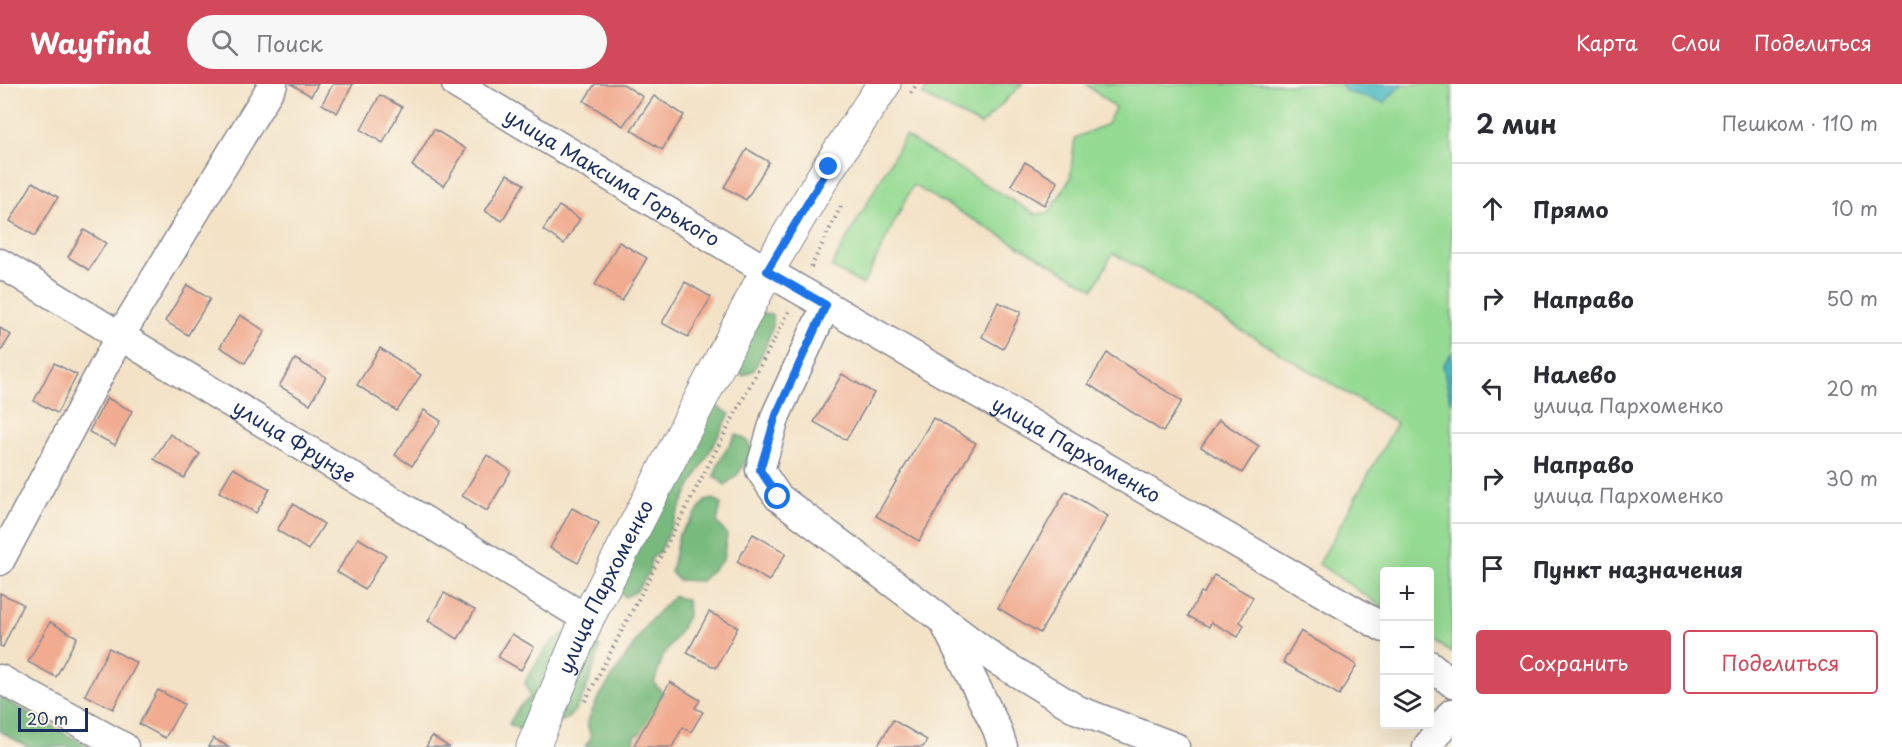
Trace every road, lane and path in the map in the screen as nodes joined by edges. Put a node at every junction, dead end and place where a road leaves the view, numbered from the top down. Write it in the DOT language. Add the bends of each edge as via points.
graph roads {
  1 [pos="273,84"];
  2 [pos="456,84"];
  3 [pos="917,84"];
  4 [pos="897,89"];
  5 [pos="847,194"];
  6 [pos="0,263"];
  7 [pos="767,271"];
  8 [pos="800,290"];
  9 [pos="826,305"];
  10 [pos="120,336"];
  11 [pos="0,561"];
  12 [pos="587,619"];
  13 [pos="943,621"];
  14 [pos="1380,626"];
  15 [pos="1434,667"];
  16 [pos="0,679"];
  17 [pos="1452,683"];
  18 [pos="584,704"];
  19 [pos="1452,713"];
  20 [pos="124,747"];
  21 [pos="533,747"];
  22 [pos="1003,747"];
  23 [pos="1175,747"];
  24 [pos="1427,747"];
  1 -- 10 [label="street"];
  2 -- 7 [label="street, улица Максима Горького"];
  3 -- 4 [label="path"];
  4 -- 7 [label="street, улица Пархоменко" via="829,167"];
  5 -- 8 [label="path"];
  6 -- 10 [label="street, улица Фрунзе"];
  7 -- 8 [label="street, улица Пархоменко"];
  7 -- 12 [label="street, улица Пархоменко"];
  8 -- 9 [label="street, улица Пархоменко"];
  8 -- 18 [label="path"];
  9 -- 13 [label="street" via="776,415 760,470 778,497"];
  9 -- 14 [label="street, улица Пархоменко"];
  10 -- 11 [label="street"];
  10 -- 12 [label="street, улица Фрунзе"];
  12 -- 21 [label="street, улица Пархоменко"];
  13 -- 22 [label="street"];
  13 -- 23 [label="street" via="996,660 1078,710"];
  15 -- 17 [label="street"];
  16 -- 20 [label="street"];
  19 -- 24 [label="street"];
}
